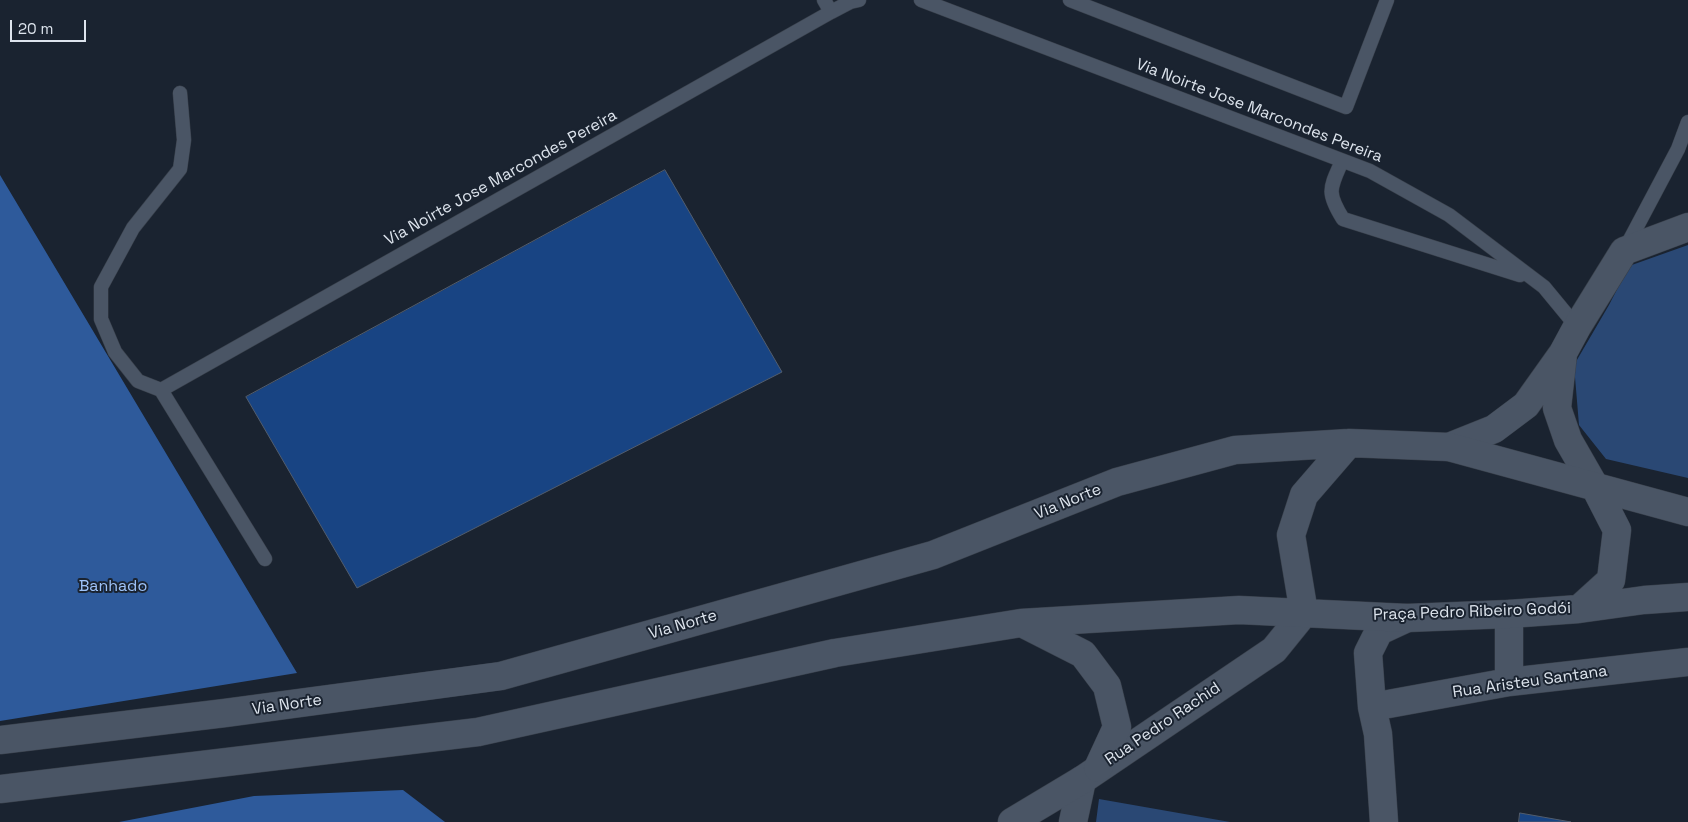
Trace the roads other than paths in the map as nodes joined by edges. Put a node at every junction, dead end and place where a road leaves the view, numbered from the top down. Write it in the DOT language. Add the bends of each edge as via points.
graph roads {
  1 [pos="824,0"];
  2 [pos="859,0"];
  3 [pos="921,0"];
  4 [pos="1070,0"];
  5 [pos="1387,0"];
  6 [pos="830,12"];
  7 [pos="180,93"];
  8 [pos="1688,122"];
  9 [pos="1342,160"];
  10 [pos="1688,228"];
  11 [pos="1624,251"];
  12 [pos="1530,278"];
  13 [pos="1577,327"];
  14 [pos="1563,353"];
  15 [pos="161,390"];
  16 [pos="1349,443"];
  17 [pos="1449,447"];
  18 [pos="1595,487"];
  19 [pos="1688,512"];
  20 [pos="265,559"];
  21 [pos="1688,598"];
  22 [pos="1579,609"];
  23 [pos="1304,613"];
  24 [pos="1509,614"];
  25 [pos="1407,618"];
  26 [pos="1021,623"];
  27 [pos="1688,662"];
  28 [pos="1509,682"];
  29 [pos="1372,707"];
  30 [pos="0,740"];
  31 [pos="1090,774"];
  32 [pos="0,789"];
  33 [pos="1012,822"];
  34 [pos="1073,822"];
  35 [pos="1384,822"];
  1 -- 6 [label="lane"];
  2 -- 6 [label="lane, Via Noirte Jose Marcondes Pereira"];
  3 -- 9 [label="lane, Via Noirte Jose Marcondes Pereira"];
  4 -- 5 [label="lane" via="1346,106"];
  6 -- 15 [label="lane, Via Noirte Jose Marcondes Pereira"];
  7 -- 15 [label="lane" via="184,140 180,169 133,228 101,287 101,319 115,352 138,380"];
  8 -- 11 [label="lane" via="1678,150"];
  9 -- 12 [label="lane, Via Noirte Jose Marcondes Pereira" via="1370,171 1449,215"];
  9 -- 12 [label="lane" via="1331,186 1334,205 1343,219"];
  10 -- 11 [label="main road"];
  11 -- 13 [label="main road"];
  12 -- 13 [label="lane, Via Noirte Jose Marcondes Pereira" via="1544,287"];
  13 -- 14 [label="main road"];
  14 -- 17 [label="main road" via="1526,405 1494,429"];
  14 -- 18 [label="main road" via="1557,408 1568,440"];
  15 -- 20 [label="lane"];
  16 -- 17 [label="main road"];
  16 -- 23 [label="main road" via="1304,495 1291,535"];
  16 -- 30 [label="main road, Via Norte" via="1235,450 1117,482 933,555 501,676"];
  17 -- 18 [label="main road"];
  18 -- 19 [label="main road"];
  18 -- 22 [label="main road" via="1617,530 1611,580"];
  21 -- 22 [label="main road, Praça Pedro Ribeiro Godói"];
  22 -- 24 [label="main road, Praça Pedro Ribeiro Godói"];
  23 -- 25 [label="main road, Praça Pedro Ribeiro Godói"];
  23 -- 26 [label="main road" via="1239,610"];
  23 -- 31 [label="main road, Rua Pedro Rachid" via="1274,650"];
  24 -- 25 [label="main road, Praça Pedro Ribeiro Godói"];
  24 -- 28 [label="main road"];
  25 -- 29 [label="main road" via="1379,631 1368,653"];
  26 -- 31 [label="main road" via="1083,654 1107,686 1117,728"];
  26 -- 32 [label="main road" via="835,653 478,732"];
  27 -- 28 [label="main road, Rua Aristeu Santana"];
  28 -- 29 [label="main road, Rua Aristeu Santana"];
  29 -- 35 [label="main road" via="1378,734"];
  31 -- 33 [label="main road, Rua Pedro Rachid"];
  31 -- 34 [label="main road"];
}
